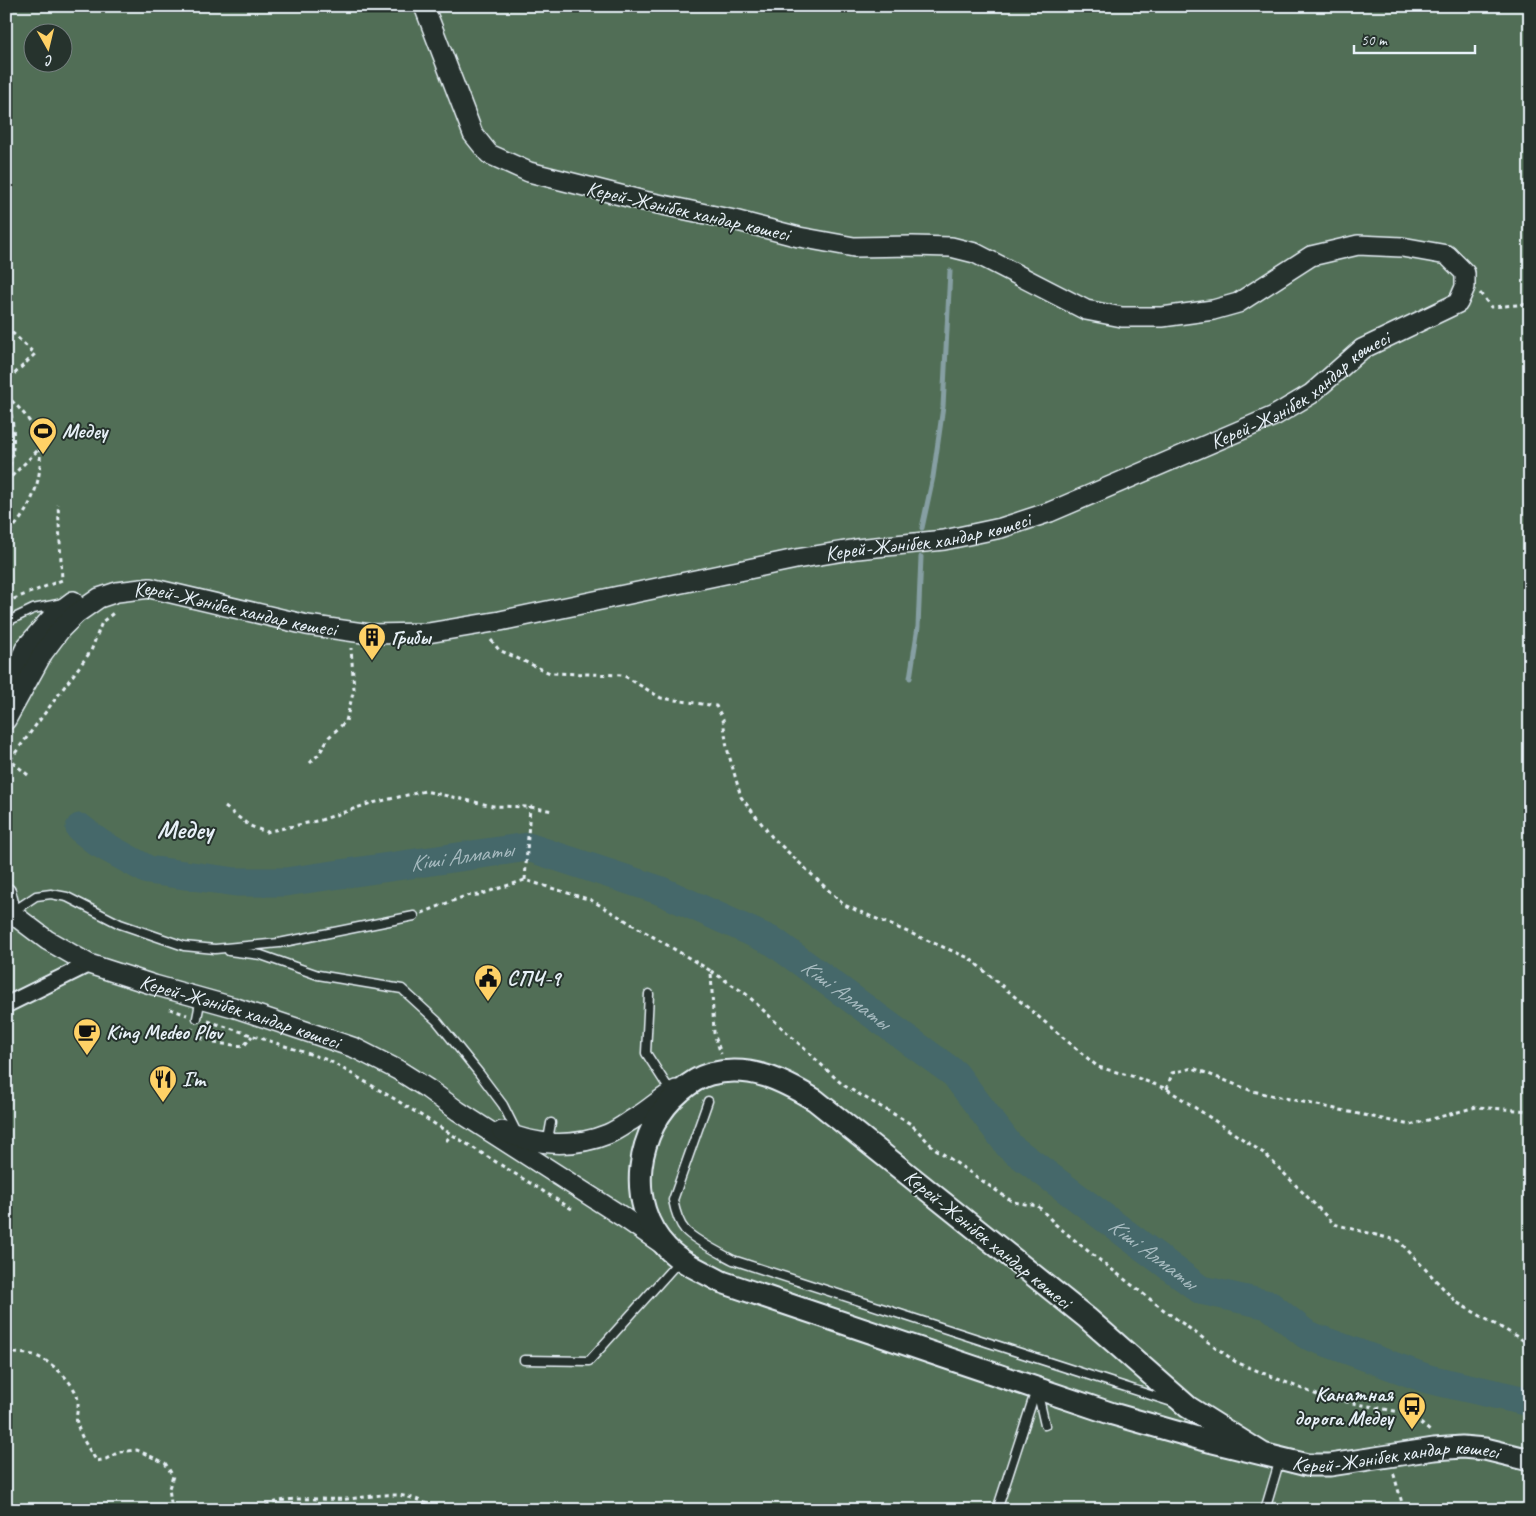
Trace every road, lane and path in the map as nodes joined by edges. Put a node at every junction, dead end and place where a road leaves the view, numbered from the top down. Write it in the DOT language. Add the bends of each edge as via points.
graph roads {
  1 [pos="424,6"];
  2 [pos="1465,273"];
  3 [pos="1530,304"];
  4 [pos="6,327"];
  5 [pos="6,382"];
  6 [pos="6,395"];
  7 [pos="6,400"];
  8 [pos="39,448"];
  9 [pos="6,476"];
  10 [pos="6,482"];
  11 [pos="58,504"];
  12 [pos="6,535"];
  13 [pos="73,601"];
  14 [pos="6,602"];
  15 [pos="92,603"];
  16 [pos="120,607"];
  17 [pos="6,622"];
  18 [pos="487,636"];
  19 [pos="351,644"];
  20 [pos="6,689"];
  21 [pos="6,720"];
  22 [pos="310,763"];
  23 [pos="28,775"];
  24 [pos="225,807"];
  25 [pos="530,807"];
  26 [pos="553,811"];
  27 [pos="525,880"];
  28 [pos="6,893"];
  29 [pos="8,911"];
  30 [pos="414,916"];
  31 [pos="215,949"];
  32 [pos="89,964"];
  33 [pos="712,970"];
  34 [pos="649,994"];
  35 [pos="201,998"];
  36 [pos="6,1005"];
  37 [pos="162,1006"];
  38 [pos="197,1018"];
  39 [pos="210,1022"];
  40 [pos="252,1036"];
  41 [pos="202,1040"];
  42 [pos="214,1043"];
  43 [pos="726,1071"];
  44 [pos="695,1080"];
  45 [pos="1167,1090"];
  46 [pos="671,1092"];
  47 [pos="708,1101"];
  48 [pos="458,1111"];
  49 [pos="1530,1111"];
  50 [pos="551,1123"];
  51 [pos="451,1134"];
  52 [pos="520,1139"];
  53 [pos="446,1141"];
  54 [pos="558,1144"];
  55 [pos="575,1211"];
  56 [pos="674,1253"];
  57 [pos="1530,1344"];
  58 [pos="6,1353"];
  59 [pos="524,1360"];
  60 [pos="1037,1388"];
  61 [pos="1188,1407"];
  62 [pos="1044,1425"];
  63 [pos="1434,1435"];
  64 [pos="1272,1457"];
  65 [pos="1530,1460"];
  66 [pos="1401,1474"];
  67 [pos="169,1510"];
  68 [pos="259,1510"];
  69 [pos="436,1510"];
  70 [pos="997,1510"];
  71 [pos="1265,1510"];
  72 [pos="1404,1510"];
  1 -- 2 [label="street, Керей-Жәнібек хандар көшесі" via="473,134 489,154 529,172 854,248 951,246 975,253 1086,310 1122,317 1213,310 1238,303 1311,256 1358,245 1402,247 1447,255"];
  2 -- 3 [label="path" via="1491,307"];
  2 -- 15 [label="street, Керей-Жәнібек хандар көшесі" via="1465,287 1458,303 1362,349 1311,394 1274,416 1050,512 1001,528 944,540 796,559 428,633 370,634 307,625 150,588 117,592"];
  4 -- 5 [label="path" via="35,354"];
  6 -- 8 [label="path" via="30,422"];
  7 -- 9 [label="path" via="14,448"];
  8 -- 10 [label="path"];
  8 -- 12 [label="path" via="39,470 33,497 22,520"];
  11 -- 14 [label="path" via="62,580"];
  13 -- 15 [label="lane"];
  13 -- 17 [label="lane" via="33,609"];
  13 -- 20 [label="street" via="53,616 26,647"];
  15 -- 21 [label="street, Керей-Жәнібек хандар көшесі" via="66,624 42,653"];
  16 -- 23 [label="path" via="102,622 91,651 10,760"];
  18 -- 45 [label="path" via="499,650 550,672 623,675 661,698 716,706 723,718 727,748 741,797 772,837 844,905 969,958 1098,1066"];
  19 -- 22 [label="path" via="354,689 346,721"];
  24 -- 25 [label="path" via="250,826 266,832 425,791 493,806"];
  25 -- 26 [label="path"];
  25 -- 27 [label="path"];
  27 -- 30 [label="path" via="465,896"];
  27 -- 33 [label="path" via="591,900"];
  28 -- 29 [label="street"];
  29 -- 31 [label="lane" via="36,896 51,894 67,897 120,924 184,946"];
  29 -- 32 [label="street, Керей-Жәнібек хандар көшесі" via="46,940"];
  30 -- 31 [label="lane" via="279,943"];
  31 -- 52 [label="lane" via="261,955 318,975 402,989 437,1021 479,1073 503,1105"];
  32 -- 35 [label="street, Керей-Жәнібек хандар көшесі"];
  32 -- 36 [label="street"];
  33 -- 43 [label="path" via="714,1033"];
  33 -- 63 [label="path" via="746,994 843,1085 911,1124 933,1147 1013,1202 1038,1206 1088,1252 1236,1362 1322,1397 1410,1414"];
  34 -- 46 [label="lane" via="646,1053"];
  35 -- 38 [label="lane"];
  35 -- 48 [label="street, Керей-Жәнібек хандар көшесі" via="355,1048 398,1070"];
  37 -- 38 [label="path"];
  38 -- 39 [label="path"];
  39 -- 40 [label="path"];
  39 -- 41 [label="path"];
  40 -- 42 [label="path" via="244,1046"];
  40 -- 51 [label="path" via="328,1060"];
  43 -- 44 [label="main road, Керей-Жәнібек хандар көшесі"];
  43 -- 61 [label="main road, Керей-Жәнібек хандар көшесі" via="769,1076 788,1083 815,1100 1087,1318"];
  44 -- 46 [label="street, Керей-Жәнібек хандар көшесі"];
  44 -- 56 [label="main road, Керей-Жәнібек хандар көшесі" via="661,1111 644,1146 641,1167 640,1187 650,1225"];
  45 -- 49 [label="path" via="1172,1073 1193,1068 1252,1091 1410,1125 1476,1108"];
  45 -- 57 [label="path" via="1265,1154 1334,1224 1399,1241 1456,1302"];
  46 -- 54 [label="street, Керей-Жәнібек хандар көшесі" via="608,1134 582,1142"];
  47 -- 61 [label="lane" via="673,1200 684,1230 711,1248 733,1260"];
  48 -- 52 [label="street, Керей-Жәнібек хандар көшесі"];
  48 -- 56 [label="street, Керей-Жәнібек хандар көшесі"];
  50 -- 54 [label="lane" via="550,1134"];
  51 -- 53 [label="path"];
  51 -- 55 [label="path"];
  52 -- 54 [label="street, Керей-Жәнібек хандар көшесі"];
  56 -- 59 [label="lane" via="589,1361"];
  56 -- 60 [label="main road, Керей-Жәнібек хандар көшесі" via="722,1282"];
  58 -- 67 [label="path" via="33,1356 52,1364 68,1381 78,1401 77,1423 97,1461 119,1452 137,1450 165,1462 173,1476 169,1488"];
  60 -- 62 [label="lane"];
  60 -- 64 [label="main road, Керей-Жәнібек хандар көшесі" via="1113,1414"];
  60 -- 70 [label="lane"];
  61 -- 64 [label="main road, Керей-Жәнібек хандар көшесі"];
  64 -- 65 [label="main road, Керей-Жәнібек хандар көшесі" via="1307,1465 1330,1465 1462,1447"];
  64 -- 71 [label="lane"];
  66 -- 72 [label="path" via="1394,1475"];
  68 -- 69 [label="path" via="292,1499 332,1500 392,1494 427,1503"];
}
